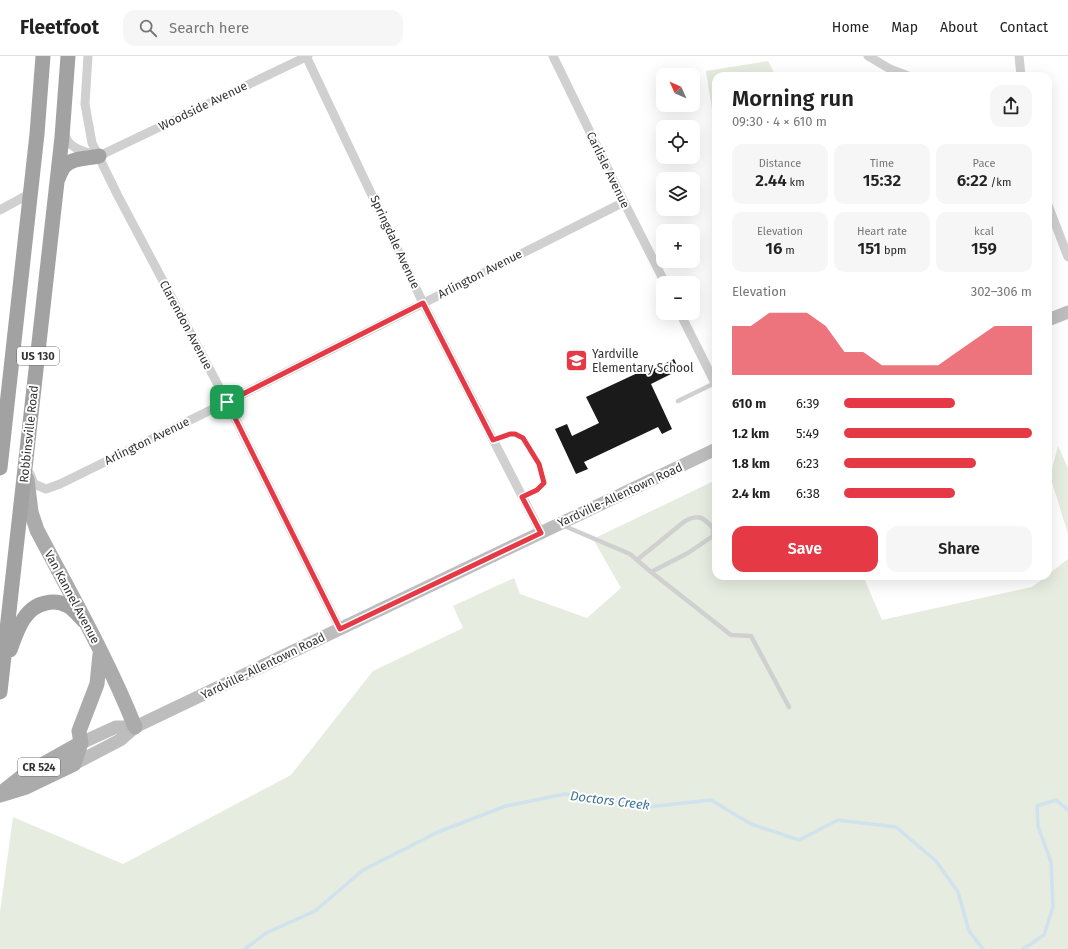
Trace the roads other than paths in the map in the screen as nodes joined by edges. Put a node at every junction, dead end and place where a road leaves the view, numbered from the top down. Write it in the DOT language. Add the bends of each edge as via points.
graph roads {
  1 [pos="43,56"];
  2 [pos="68,56"];
  3 [pos="88,56"];
  4 [pos="307,56"];
  5 [pos="553,56"];
  6 [pos="868,56"];
  7 [pos="1019,56"];
  8 [pos="898,72"];
  9 [pos="1021,72"];
  10 [pos="63,128"];
  11 [pos="99,156"];
  12 [pos="58,180"];
  13 [pos="31,193"];
  14 [pos="624,202"];
  15 [pos="0,210"];
  16 [pos="1052,215"];
  17 [pos="1068,257"];
  18 [pos="661,276"];
  19 [pos="423,303"];
  20 [pos="1068,312"];
  21 [pos="1052,318"];
  22 [pos="684,320"];
  23 [pos="712,376"];
  24 [pos="712,386"];
  25 [pos="678,401"];
  26 [pos="227,402"];
  27 [pos="493,440"];
  28 [pos="1,448"];
  29 [pos="712,451"];
  30 [pos="26,461"];
  31 [pos="0,468"];
  32 [pos="522,497"];
  33 [pos="559,524"];
  34 [pos="712,527"];
  35 [pos="541,533"];
  36 [pos="712,536"];
  37 [pos="637,560"];
  38 [pos="651,572"];
  39 [pos="84,621"];
  40 [pos="340,629"];
  41 [pos="100,651"];
  42 [pos="1,686"];
  43 [pos="789,707"];
  44 [pos="135,728"];
  45 [pos="81,743"];
  46 [pos="74,764"];
  47 [pos="0,795"];
  1 -- 13 [label="highway, Robbinsville Road / US 130"];
  2 -- 10 [label="highway, Robbinsville Road / US 130"];
  3 -- 11 [label="street, Clarendon Avenue" via="84,104 92,143"];
  4 -- 11 [label="street, Woodside Avenue"];
  4 -- 19 [label="street, Springdale Avenue"];
  5 -- 14 [label="street, Carlisle Avenue"];
  6 -- 8 [label="street"];
  7 -- 9 [label="street"];
  10 -- 11 [label="street" via="66,140 72,147"];
  10 -- 12 [label="highway, Robbinsville Road / US 130"];
  11 -- 12 [label="highway" via="77,159 65,165"];
  11 -- 26 [label="street, Clarendon Avenue"];
  12 -- 30 [label="highway, Robbinsville Road / US 130"];
  13 -- 15 [label="street"];
  13 -- 28 [label="highway, Robbinsville Road / US 130"];
  14 -- 18 [label="street, Carlisle Avenue"];
  14 -- 19 [label="street, Arlington Avenue"];
  16 -- 17 [label="street"];
  19 -- 26 [label="street, Arlington Avenue"];
  19 -- 27 [label="street, Springdale Avenue"];
  20 -- 21 [label="main road"];
  22 -- 23 [label="street"];
  24 -- 25 [label="lane"];
  26 -- 30 [label="street, Arlington Avenue" via="46,489 34,484"];
  26 -- 40 [label="street, Clarendon Avenue"];
  27 -- 32 [label="street, Springdale Avenue"];
  27 -- 32 [label="lane" via="510,434 523,438 539,464 544,483 537,490"];
  28 -- 31 [label="highway, Robbinsville Road / US 130"];
  29 -- 33 [label="main road, Yardville-Allentown Road / CR 524"];
  30 -- 39 [label="main road, Van Kannel Avenue" via="29,502 37,530"];
  30 -- 42 [label="highway, Robbinsville Road / US 130"];
  32 -- 35 [label="street, Springdale Avenue"];
  33 -- 35 [label="main road, Yardville-Allentown Road / CR 524"];
  33 -- 37 [label="lane" via="630,554"];
  34 -- 37 [label="lane" via="705,520 694,516 685,520"];
  35 -- 40 [label="main road, Yardville-Allentown Road / CR 524"];
  36 -- 38 [label="lane" via="688,553"];
  37 -- 38 [label="lane"];
  38 -- 43 [label="lane" via="731,635 750,636"];
  39 -- 41 [label="main road, Van Kannel Avenue"];
  39 -- 42 [label="highway" via="69,606 60,603 40,604 31,609 24,616 14,638"];
  40 -- 44 [label="main road, Yardville-Allentown Road / CR 524"];
  41 -- 44 [label="main road, Van Kannel Avenue"];
  41 -- 45 [label="main road" via="97,684 80,731"];
  44 -- 45 [label="main road, Yardville-Allentown Road / CR 524" via="116,727"];
  44 -- 46 [label="main road, Yardville-Allentown Road / CR 524" via="120,740"];
  45 -- 46 [label="main road"];
  45 -- 47 [label="main road, Yardville-Allentown Road / CR 524" via="24,775"];
  46 -- 47 [label="main road, Yardville-Allentown Road / CR 524" via="26,787"];
}
